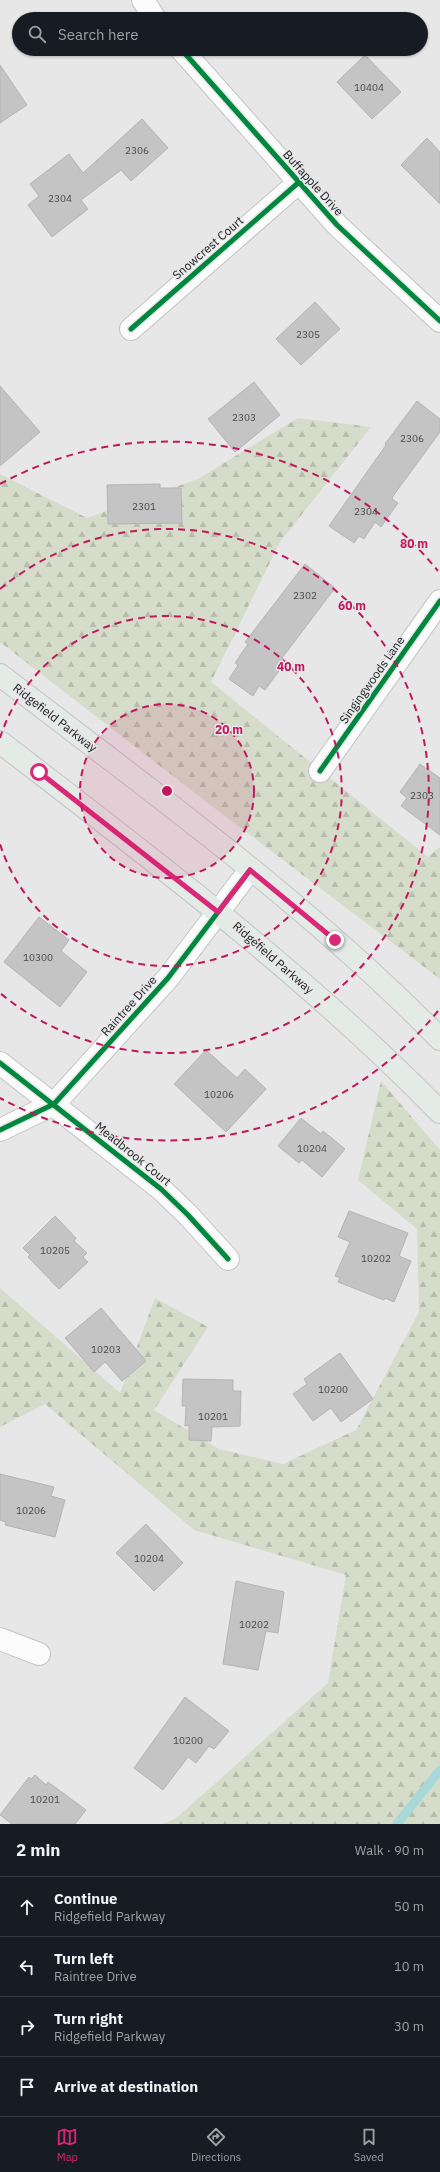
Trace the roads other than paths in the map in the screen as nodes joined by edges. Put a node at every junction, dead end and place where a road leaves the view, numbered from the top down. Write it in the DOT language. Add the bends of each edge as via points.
graph roads {
  1 [pos="143,0"];
  2 [pos="151,12"];
  3 [pos="187,56"];
  4 [pos="298,183"];
  5 [pos="440,321"];
  6 [pos="131,329"];
  7 [pos="440,601"];
  8 [pos="0,675"];
  9 [pos="0,742"];
  10 [pos="320,771"];
  11 [pos="250,870"];
  12 [pos="218,912"];
  13 [pos="440,1038"];
  14 [pos="0,1063"];
  15 [pos="54,1104"];
  16 [pos="440,1112"];
  17 [pos="0,1130"];
  18 [pos="228,1259"];
  19 [pos="0,1639"];
  20 [pos="39,1654"];
  1 -- 2 [label="street"];
  3 -- 4 [label="street, Buffapple Drive"];
  4 -- 5 [label="street, Buffapple Drive" via="352,240"];
  4 -- 6 [label="street, Snowcrest Court"];
  7 -- 10 [label="street, Singingwoods Lane"];
  8 -- 11 [label="main road, Ridgefield Parkway"];
  9 -- 12 [label="main road, Ridgefield Parkway"];
  11 -- 12 [label="street, Raintree Drive"];
  11 -- 13 [label="main road, Ridgefield Parkway" via="335,940"];
  12 -- 15 [label="street, Raintree Drive" via="168,978"];
  12 -- 16 [label="main road, Ridgefield Parkway" via="361,1035"];
  14 -- 15 [label="street, Meadbrook Court"];
  15 -- 17 [label="street, Raintree Drive"];
  15 -- 18 [label="street, Meadbrook Court" via="161,1189"];
  19 -- 20 [label="street"];
}
